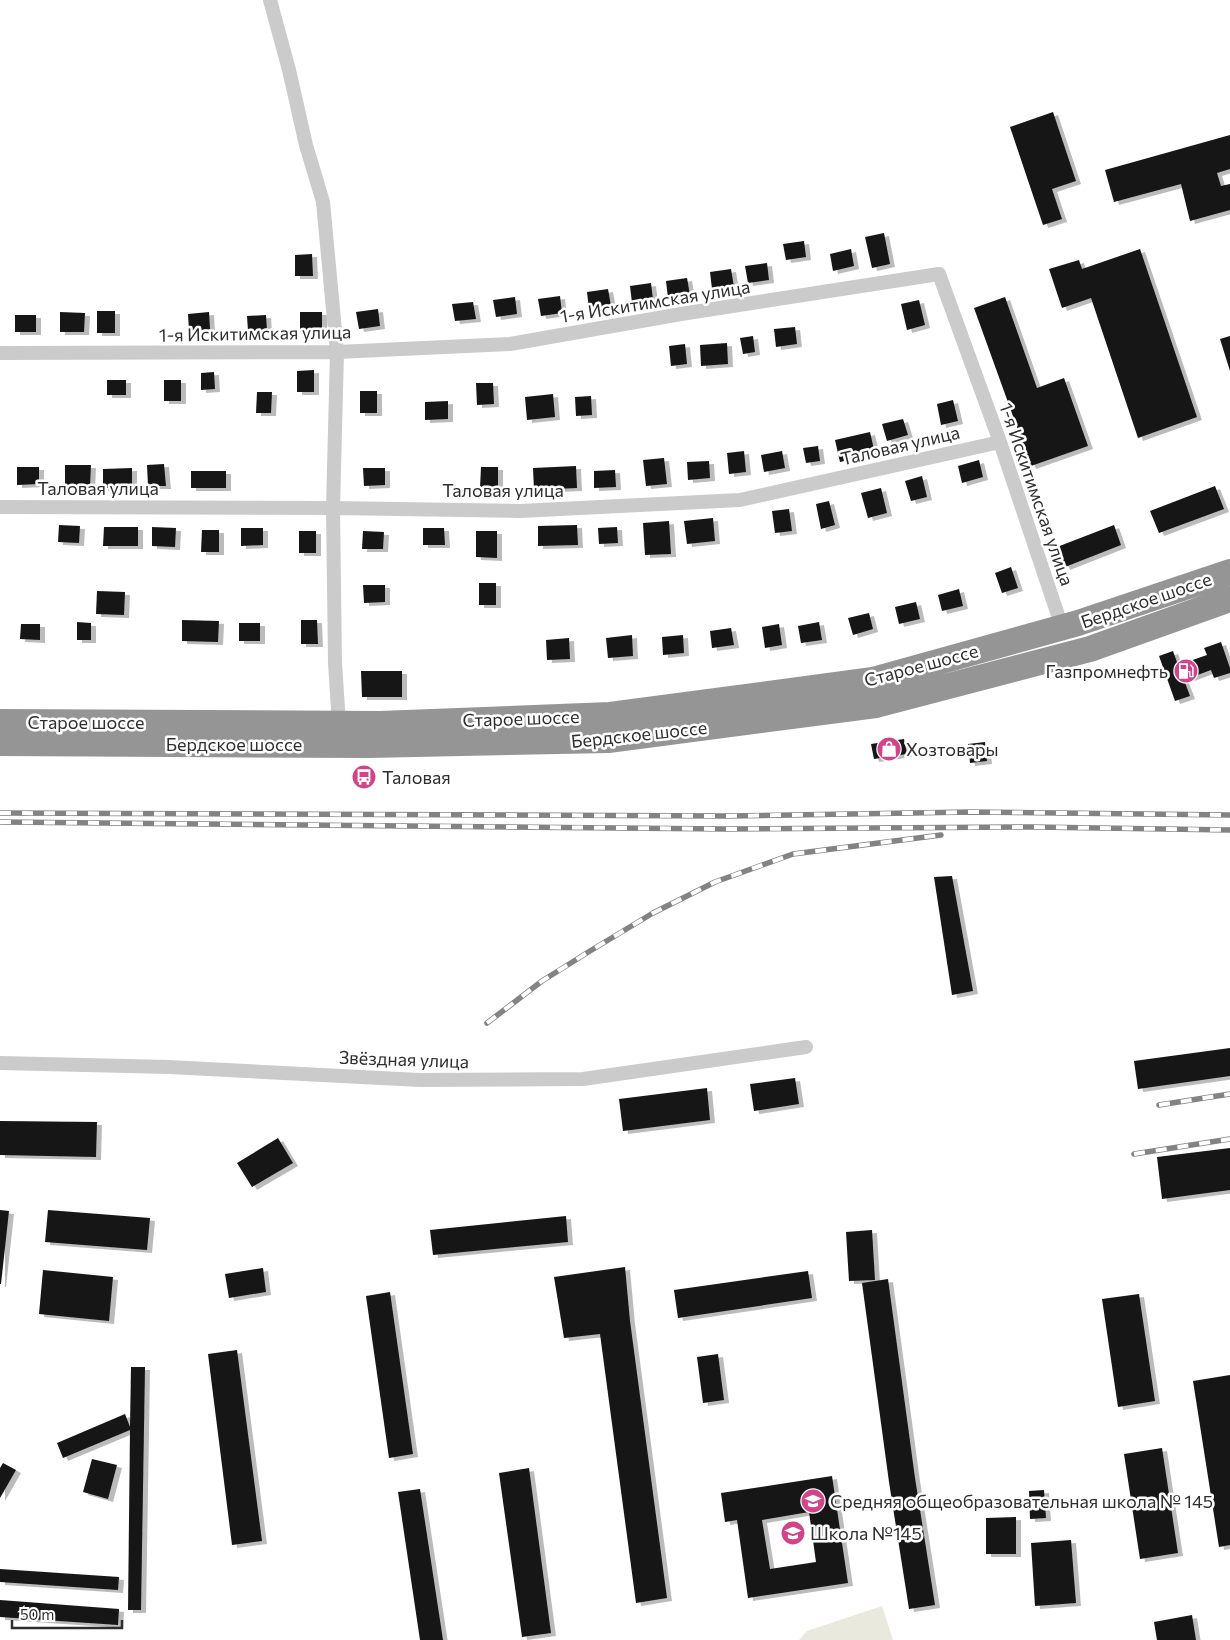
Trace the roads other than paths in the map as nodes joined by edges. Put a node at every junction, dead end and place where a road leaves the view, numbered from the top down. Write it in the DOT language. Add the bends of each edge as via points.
graph roads {
  1 [pos="270,0"];
  2 [pos="337,352"];
  3 [pos="0,353"];
  4 [pos="1000,442"];
  5 [pos="0,507"];
  6 [pos="333,508"];
  7 [pos="1230,572"];
  8 [pos="1230,599"];
  9 [pos="1062,628"];
  10 [pos="0,722"];
  11 [pos="339,724"];
  12 [pos="0,743"];
  13 [pos="806,1046"];
  14 [pos="0,1063"];
  1 -- 2 [label="street" via="323,202"];
  2 -- 3 [label="street, 1-я Искитимская улица"];
  2 -- 4 [label="street, 1-я Искитимская улица" via="510,344 939,274"];
  2 -- 6 [label="street"];
  4 -- 6 [label="street, Таловая улица" via="740,500 520,511"];
  4 -- 9 [label="street, 1-я Искитимская улица"];
  5 -- 6 [label="street, Таловая улица"];
  6 -- 11 [label="street"];
  7 -- 9 [label="highway, Бердское шоссе"];
  8 -- 12 [label="highway, Бердское шоссе" via="1090,649 876,705 608,740 368,745"];
  9 -- 11 [label="highway, Старое шоссе" via="864,682 610,715"];
  10 -- 11 [label="highway, Старое шоссе"];
  13 -- 14 [label="street, Звёздная улица" via="583,1079 554,1080 420,1080 169,1067"];
}
